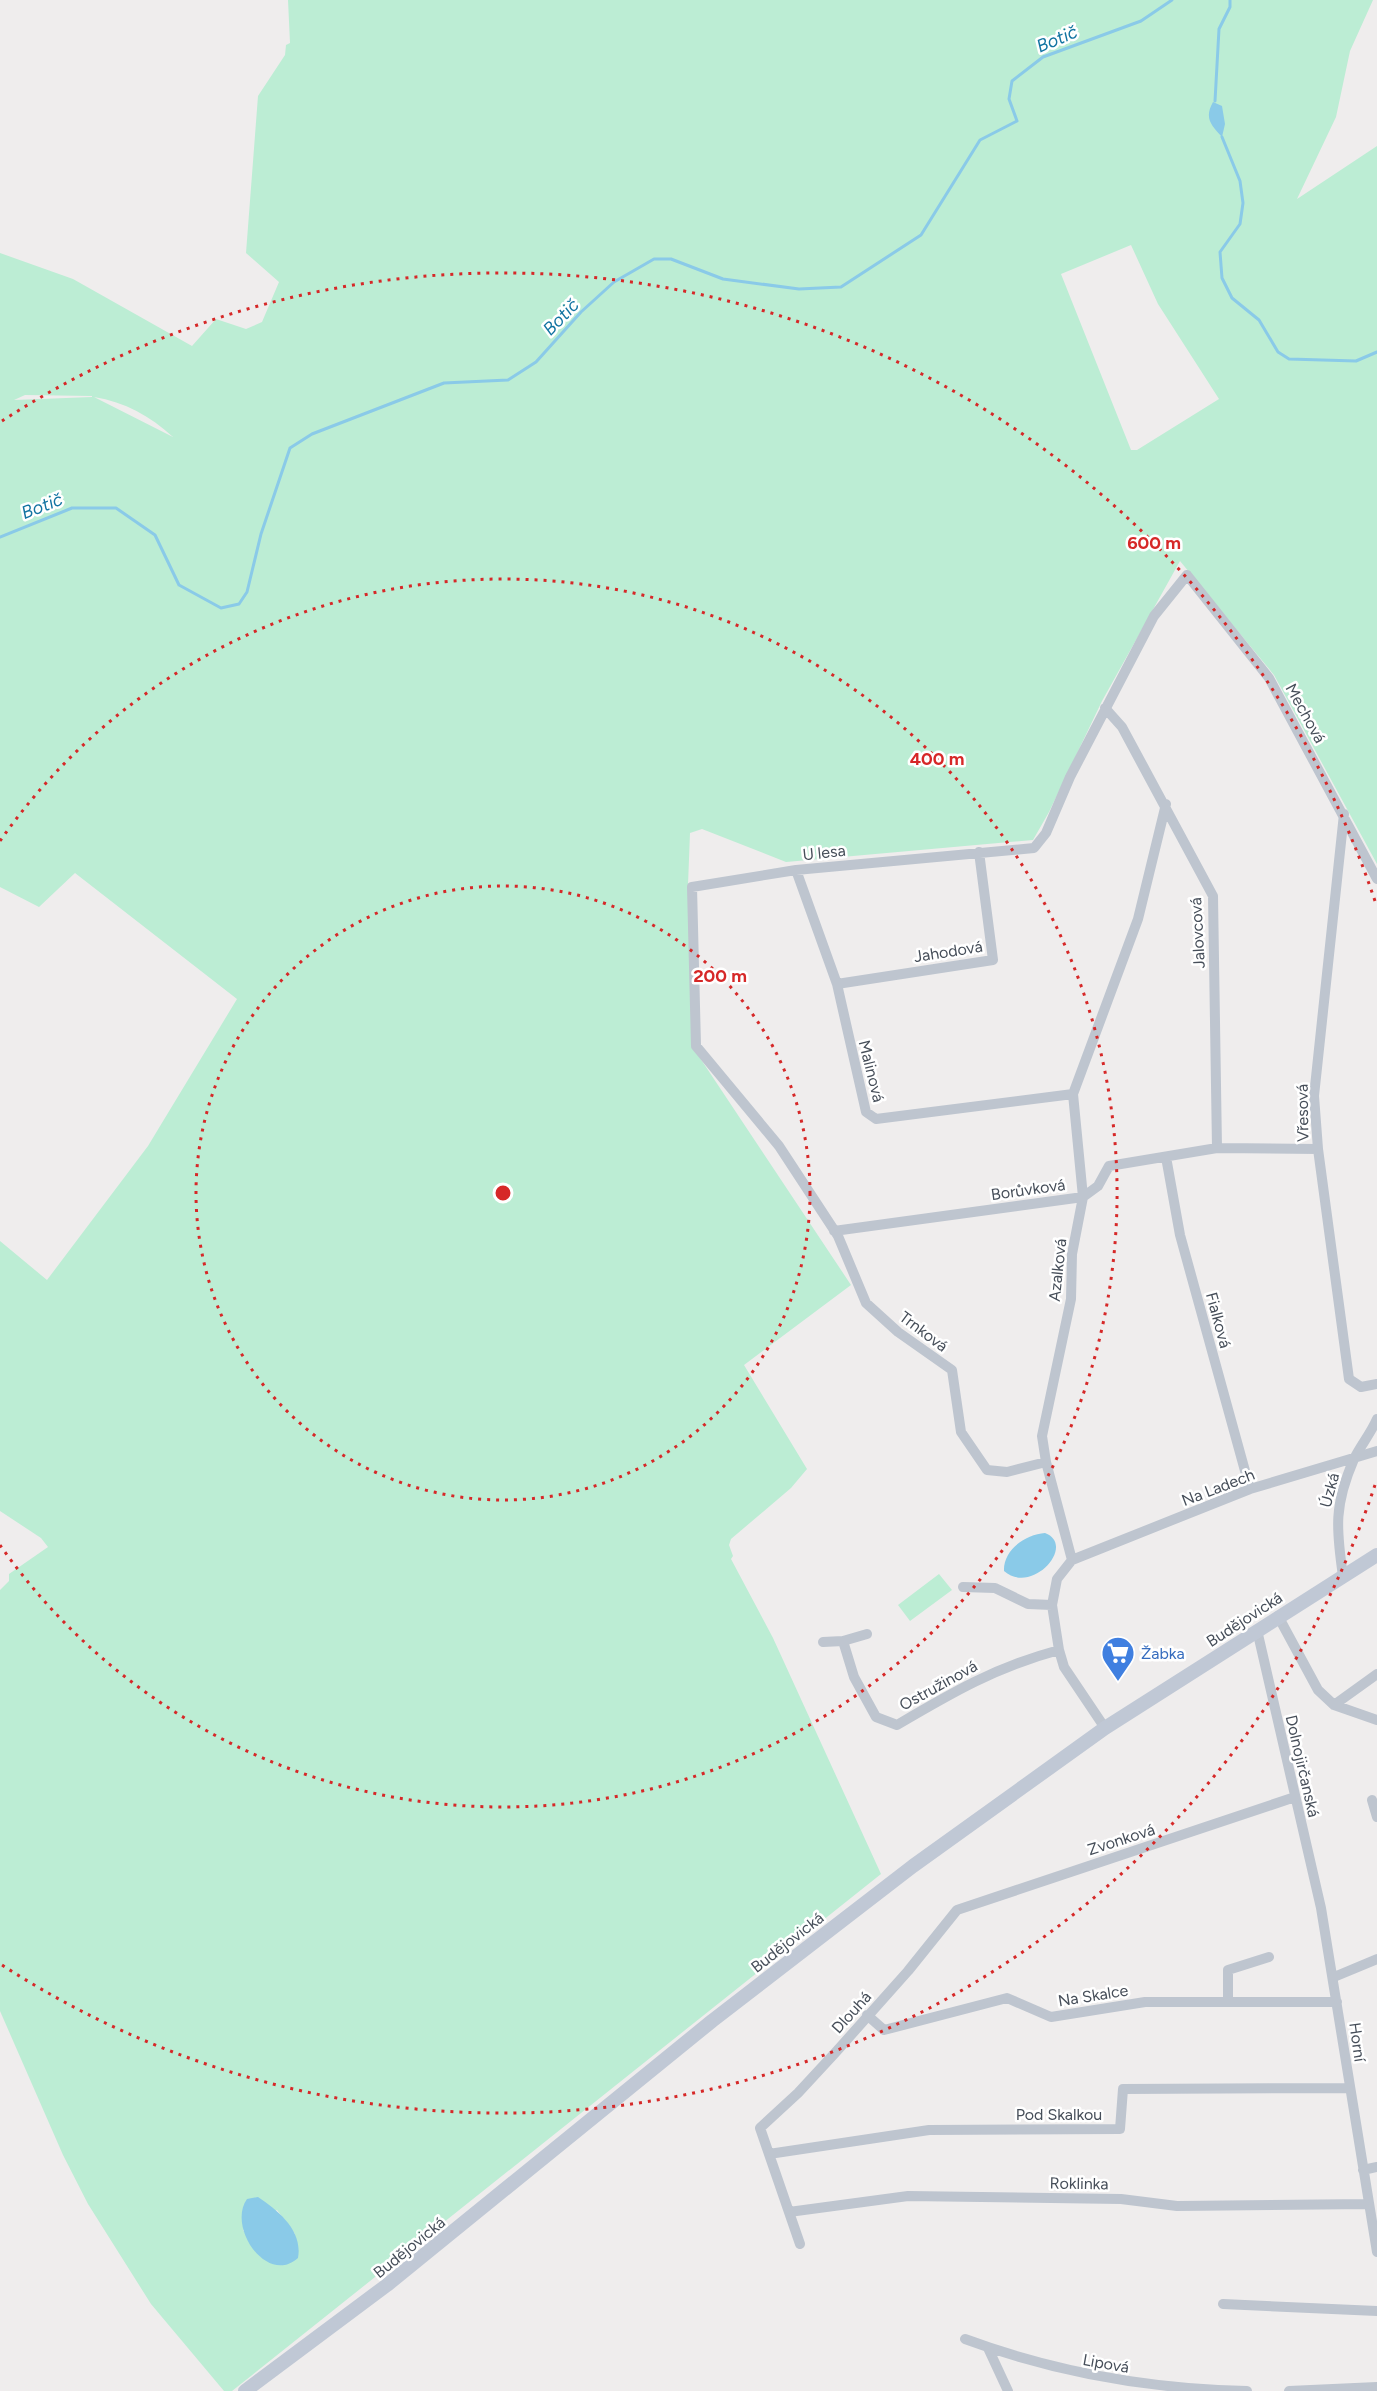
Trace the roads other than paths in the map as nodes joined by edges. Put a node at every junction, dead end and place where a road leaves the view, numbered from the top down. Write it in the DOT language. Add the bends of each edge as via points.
graph roads {
  1 [pos="1187,575"];
  2 [pos="1105,708"];
  3 [pos="1166,804"];
  4 [pos="1344,814"];
  5 [pos="979,852"];
  6 [pos="796,870"];
  7 [pos="1377,879"];
  8 [pos="837,984"];
  9 [pos="1073,1094"];
  10 [pos="1217,1148"];
  11 [pos="1318,1149"];
  12 [pos="1166,1157"];
  13 [pos="1083,1197"];
  14 [pos="834,1231"];
  15 [pos="1377,1384"];
  16 [pos="1377,1419"];
  17 [pos="1377,1451"];
  18 [pos="1355,1457"];
  19 [pos="1046,1462"];
  20 [pos="1250,1490"];
  21 [pos="1377,1555"];
  22 [pos="1072,1560"];
  23 [pos="1343,1576"];
  24 [pos="963,1587"];
  25 [pos="1052,1605"];
  26 [pos="1278,1616"];
  27 [pos="1257,1630"];
  28 [pos="867,1634"];
  29 [pos="843,1641"];
  30 [pos="823,1642"];
  31 [pos="1059,1650"];
  32 [pos="1377,1674"];
  33 [pos="1334,1705"];
  34 [pos="1377,1720"];
  35 [pos="1105,1728"];
  36 [pos="1295,1797"];
  37 [pos="1372,1800"];
  38 [pos="1377,1817"];
  39 [pos="1321,1908"];
  40 [pos="957,1910"];
  41 [pos="1269,1957"];
  42 [pos="1377,1959"];
  43 [pos="1334,1977"];
  44 [pos="1228,2002"];
  45 [pos="1337,2002"];
  46 [pos="867,2015"];
  47 [pos="1349,2088"];
  48 [pos="769,2154"];
  49 [pos="1377,2167"];
  50 [pos="1363,2170"];
  51 [pos="1369,2204"];
  52 [pos="789,2212"];
  53 [pos="800,2244"];
  54 [pos="1377,2252"];
  55 [pos="1223,2304"];
  56 [pos="1377,2311"];
  57 [pos="965,2339"];
  58 [pos="988,2348"];
  59 [pos="1377,2387"];
  60 [pos="244,2391"];
  61 [pos="1008,2391"];
  62 [pos="1247,2391"];
  63 [pos="1289,2391"];
  1 -- 2 [label="street, U lesa" via="1154,616"];
  1 -- 4 [label="street, Mechová" via="1269,678"];
  2 -- 3 [label="street, Jalovcová" via="1122,727"];
  2 -- 5 [label="street, U lesa" via="1046,833 1034,848"];
  3 -- 9 [label="street, Azalková" via="1138,919"];
  3 -- 10 [label="street, Jalovcová" via="1213,896"];
  4 -- 7 [label="street, Mechová"];
  4 -- 11 [label="street, Vřesová" via="1314,1096"];
  5 -- 6 [label="street, U lesa"];
  5 -- 8 [label="street, Jahodová" via="993,960"];
  6 -- 8 [label="street, Malinová"];
  6 -- 14 [label="street, U lesa" via="692,887 696,1046 778,1146"];
  8 -- 9 [label="street, Malinová" via="866,1112 876,1119"];
  9 -- 13 [label="street, Azalková"];
  10 -- 11 [label="street, Borůvková"];
  10 -- 12 [label="street, Borůvková"];
  11 -- 15 [label="street, Vřesová" via="1349,1379 1360,1387"];
  12 -- 13 [label="street, Borůvková" via="1109,1166 1098,1186"];
  12 -- 20 [label="street, Fialková" via="1180,1235"];
  13 -- 14 [label="street, Borůvková"];
  13 -- 19 [label="street, Azalková" via="1072,1254 1071,1299 1042,1436"];
  14 -- 19 [label="street, Trnková" via="866,1303 898,1332 952,1370 961,1432 987,1470 1007,1472"];
  16 -- 18 [label="street, Úzká"];
  17 -- 18 [label="street, Na Ladech"];
  18 -- 20 [label="street, Na Ladech"];
  18 -- 23 [label="street, Úzká" via="1338,1506 1336,1527"];
  19 -- 22 [label="street, Azalková"];
  20 -- 22 [label="street, Na Ladech"];
  21 -- 23 [label="main road, Budějovická"];
  22 -- 25 [label="street" via="1057,1579"];
  23 -- 26 [label="main road, Budějovická"];
  24 -- 25 [label="street" via="995,1588 1028,1604"];
  25 -- 31 [label="street"];
  26 -- 27 [label="main road, Budějovická"];
  26 -- 33 [label="street" via="1318,1690"];
  27 -- 35 [label="main road, Budějovická"];
  27 -- 36 [label="street, Dolnojirčanská"];
  28 -- 29 [label="street"];
  29 -- 30 [label="street"];
  29 -- 31 [label="street, Ostružinová" via="854,1677 876,1717 897,1725 1016,1661"];
  31 -- 35 [label="street" via="1064,1667"];
  32 -- 33 [label="street"];
  33 -- 34 [label="street"];
  35 -- 60 [label="main road, Budějovická" via="794,1957 387,2285"];
  36 -- 39 [label="street, Dolnojirčanská"];
  36 -- 40 [label="street, Zvonková"];
  37 -- 38 [label="street"];
  39 -- 43 [label="street, Horní"];
  40 -- 46 [label="street, Dlouhá"];
  41 -- 44 [label="street" via="1228,1970"];
  42 -- 43 [label="street"];
  43 -- 45 [label="street, Horní"];
  44 -- 45 [label="street, Na Skalce"];
  44 -- 46 [label="street, Na Skalce" via="1145,2002 1052,2017 1007,1998 884,2030"];
  45 -- 47 [label="street, Horní"];
  46 -- 48 [label="street, Dlouhá" via="798,2093 760,2128"];
  47 -- 48 [label="street, Pod Skalkou" via="1123,2089 1120,2129 929,2130"];
  47 -- 50 [label="street, Horní"];
  48 -- 52 [label="street"];
  49 -- 50 [label="street"];
  50 -- 51 [label="street, Horní"];
  51 -- 52 [label="street, Roklinka" via="1177,2206 1121,2199 908,2196"];
  51 -- 54 [label="street, Horní"];
  52 -- 53 [label="street"];
  55 -- 56 [label="street"];
  57 -- 58 [label="street, Lipová"];
  58 -- 61 [label="street"];
  58 -- 62 [label="street, Lipová" via="1111,2380 1197,2390"];
  59 -- 63 [label="street"];
}
